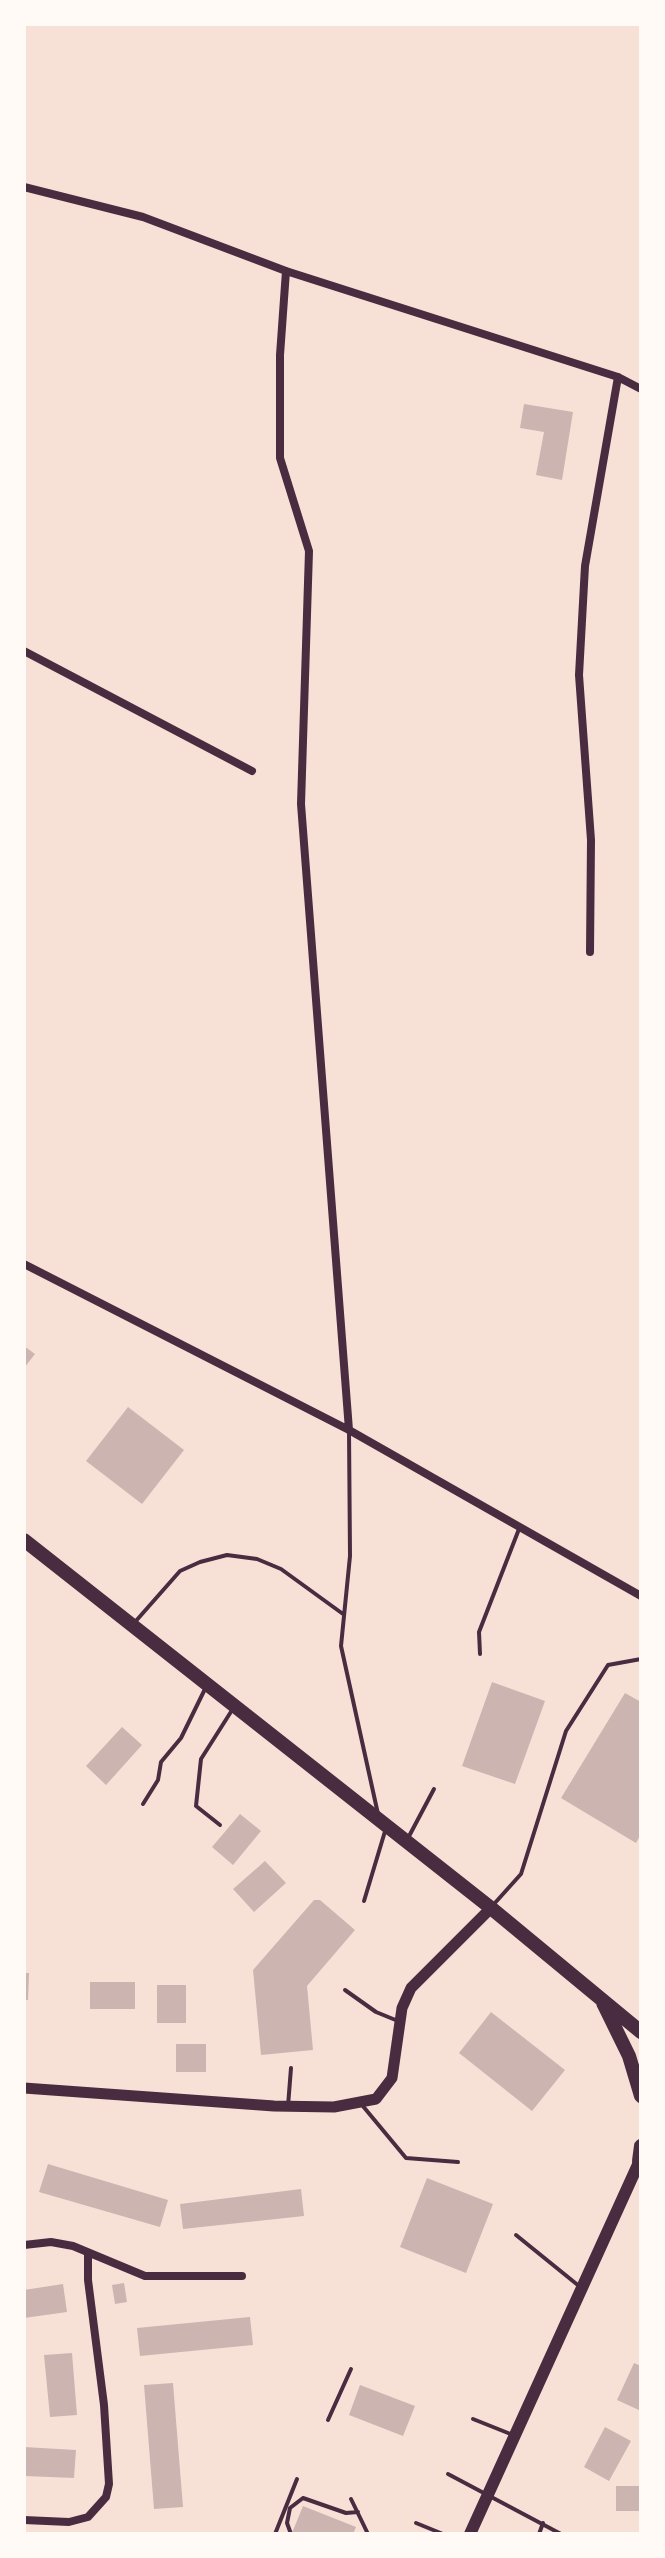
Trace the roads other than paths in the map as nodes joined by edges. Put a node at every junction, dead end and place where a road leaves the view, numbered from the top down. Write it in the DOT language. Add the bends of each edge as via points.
graph roads {
  1 [pos="24,187"];
  2 [pos="286,271"];
  3 [pos="618,377"];
  4 [pos="641,389"];
  5 [pos="24,651"];
  6 [pos="252,771"];
  7 [pos="590,952"];
  8 [pos="24,1264"];
  9 [pos="349,1430"];
  10 [pos="520,1527"];
  11 [pos="24,1540"];
  12 [pos="641,1596"];
  13 [pos="344,1615"];
  14 [pos="133,1624"];
  15 [pos="480,1654"];
  16 [pos="641,1659"];
  17 [pos="208,1684"];
  18 [pos="235,1705"];
  19 [pos="434,1789"];
  20 [pos="143,1804"];
  21 [pos="383,1823"];
  22 [pos="220,1825"];
  23 [pos="406,1841"];
  24 [pos="364,1901"];
  25 [pos="491,1908"];
  26 [pos="345,1990"];
  27 [pos="601,1999"];
  28 [pos="400,2022"];
  29 [pos="641,2032"];
  30 [pos="291,2068"];
  31 [pos="24,2088"];
  32 [pos="641,2096"];
  33 [pos="360,2102"];
  34 [pos="288,2106"];
  35 [pos="640,2155"];
  36 [pos="458,2162"];
  37 [pos="516,2235"];
  38 [pos="24,2245"];
  39 [pos="88,2253"];
  40 [pos="242,2276"];
  41 [pos="581,2287"];
  42 [pos="351,2369"];
  43 [pos="473,2419"];
  44 [pos="328,2420"];
  45 [pos="515,2436"];
  46 [pos="448,2474"];
  47 [pos="297,2479"];
  48 [pos="488,2493"];
  49 [pos="351,2499"];
  50 [pos="358,2512"];
  51 [pos="24,2520"];
  52 [pos="416,2523"];
  53 [pos="543,2523"];
  54 [pos="275,2534"];
  55 [pos="291,2534"];
  56 [pos="368,2534"];
  57 [pos="443,2534"];
  58 [pos="470,2534"];
  59 [pos="539,2534"];
  60 [pos="561,2534"];
  1 -- 2 [label="street" via="143,217"];
  2 -- 3 [label="street"];
  2 -- 9 [label="street" via="280,458 309,551 301,804"];
  3 -- 4 [label="street"];
  3 -- 7 [label="street" via="585,566 579,675 591,840"];
  5 -- 6 [label="street"];
  8 -- 9 [label="street"];
  9 -- 10 [label="street"];
  9 -- 13 [label="lane" via="350,1556"];
  10 -- 12 [label="street"];
  10 -- 15 [label="lane" via="479,1632"];
  11 -- 14 [label="main road"];
  13 -- 14 [label="lane" via="281,1569 227,1555 180,1571"];
  13 -- 21 [label="lane" via="341,1646"];
  14 -- 17 [label="main road"];
  16 -- 25 [label="lane" via="608,1665 566,1731 521,1874"];
  17 -- 18 [label="main road"];
  17 -- 20 [label="lane" via="181,1738 161,1762 158,1780"];
  18 -- 21 [label="main road"];
  18 -- 22 [label="lane" via="201,1759 196,1806"];
  19 -- 23 [label="lane"];
  21 -- 23 [label="main road"];
  21 -- 24 [label="lane"];
  23 -- 25 [label="main road"];
  25 -- 27 [label="main road"];
  25 -- 28 [label="street" via="411,1988"];
  26 -- 28 [label="lane"];
  27 -- 29 [label="main road"];
  27 -- 32 [label="main road" via="629,2056"];
  28 -- 33 [label="street" via="392,2078 376,2099"];
  30 -- 34 [label="lane"];
  31 -- 34 [label="street"];
  33 -- 34 [label="street"];
  33 -- 36 [label="lane" via="406,2158"];
  35 -- 41 [label="main road"];
  37 -- 41 [label="lane"];
  38 -- 39 [label="street" via="51,2242"];
  39 -- 40 [label="street" via="145,2276"];
  39 -- 51 [label="street" via="104,2405 106,2497 88,2517 69,2522"];
  41 -- 45 [label="main road"];
  42 -- 44 [label="lane"];
  43 -- 45 [label="lane"];
  45 -- 48 [label="main road"];
  46 -- 48 [label="lane"];
  47 -- 54 [label="lane"];
  48 -- 53 [label="lane"];
  48 -- 58 [label="main road"];
  49 -- 50 [label="lane"];
  50 -- 55 [label="lane" via="303,2498 288,2514"];
  50 -- 56 [label="lane"];
  52 -- 57 [label="lane"];
  53 -- 59 [label="lane"];
  53 -- 60 [label="lane"];
}
